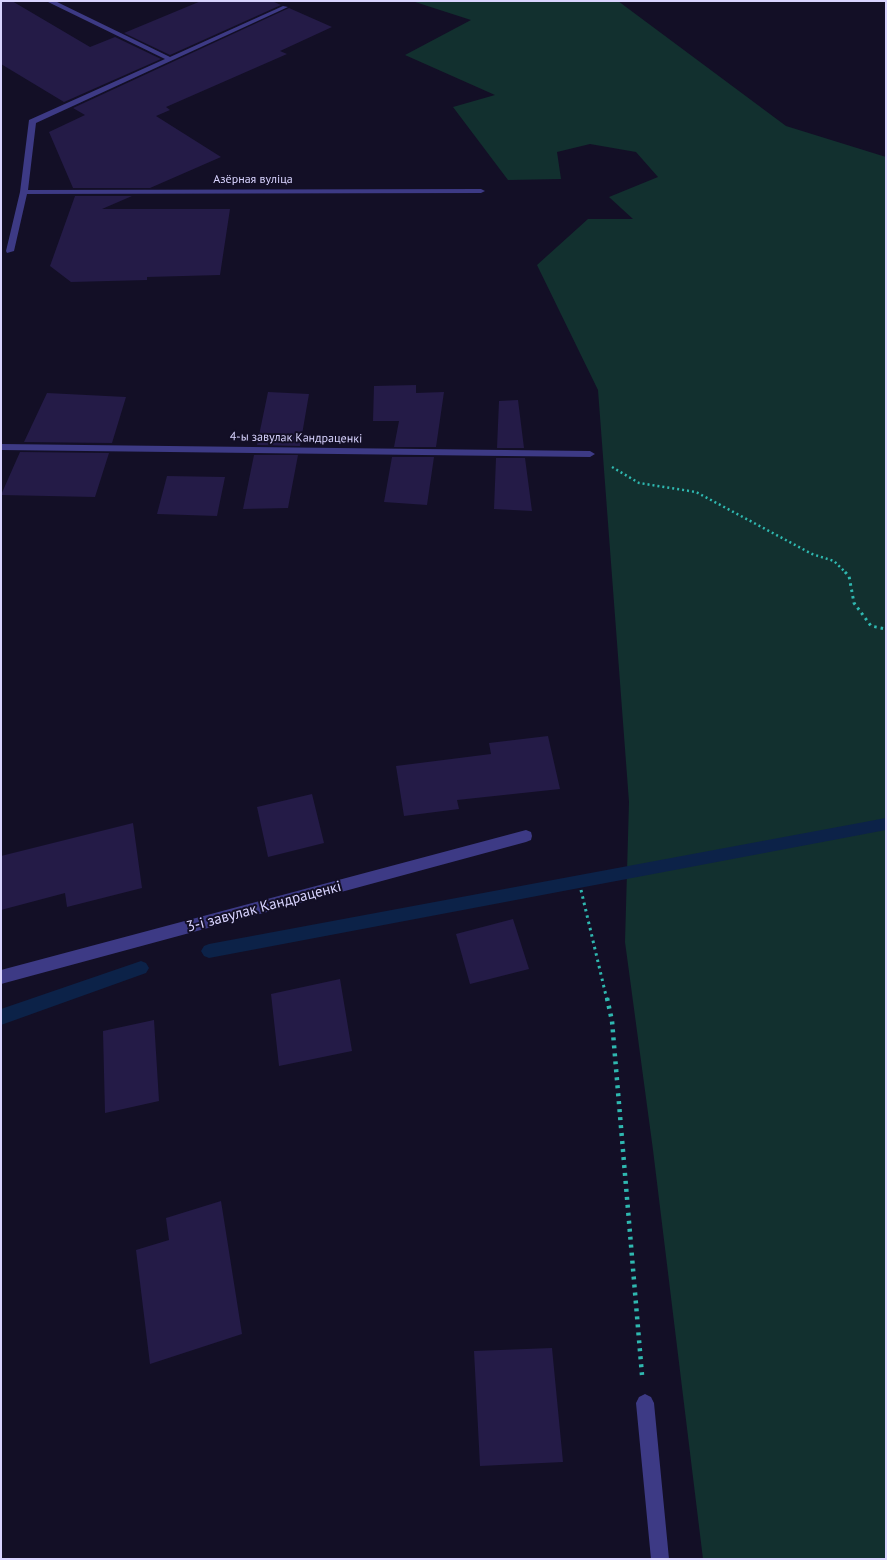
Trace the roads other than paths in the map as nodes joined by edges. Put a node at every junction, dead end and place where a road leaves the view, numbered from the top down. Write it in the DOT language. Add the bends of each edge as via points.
graph roads {
  1 [pos="49,1"];
  2 [pos="285,7"];
  3 [pos="170,59"];
  4 [pos="481,191"];
  5 [pos="24,192"];
  6 [pos="10,251"];
  7 [pos="1,447"];
  8 [pos="590,454"];
  9 [pos="526,836"];
  10 [pos="1,977"];
  11 [pos="644,1403"];
  12 [pos="660,1559"];
  1 -- 3 [label="street"];
  2 -- 3 [label="street"];
  3 -- 5 [label="street" via="32,122"];
  4 -- 5 [label="street, Азёрная вуліца"];
  5 -- 6 [label="street"];
  7 -- 8 [label="street, 4-ы завулак Кандраценкі"];
  9 -- 10 [label="street, 3-і завулак Кандраценкі"];
  11 -- 12 [label="street"];
}
